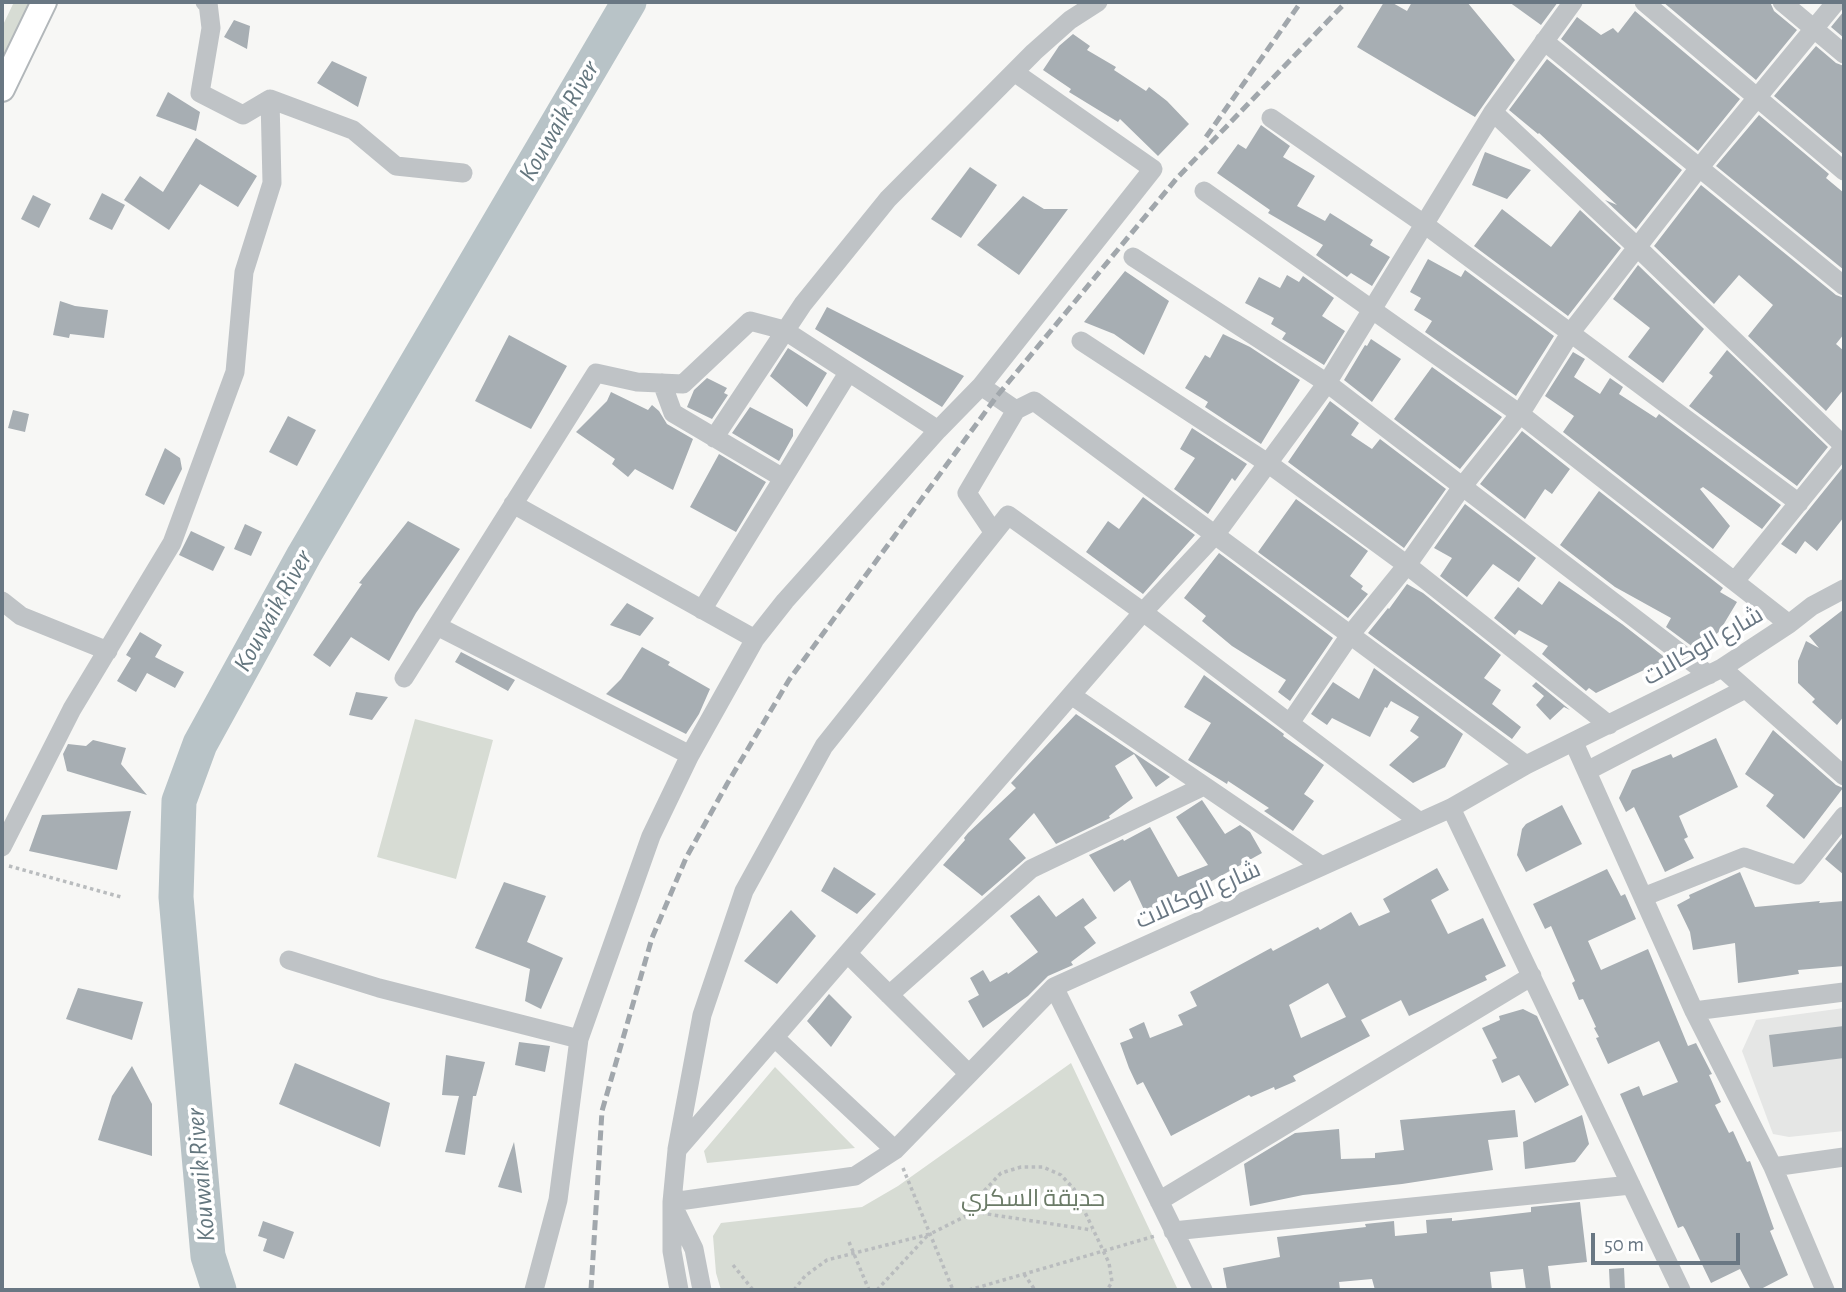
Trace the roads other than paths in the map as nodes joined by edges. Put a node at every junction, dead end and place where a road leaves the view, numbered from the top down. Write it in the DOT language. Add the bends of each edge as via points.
graph roads {
  1 [pos="44,2"];
  2 [pos="205,2"];
  3 [pos="1098,2"];
  4 [pos="1573,2"];
  5 [pos="1644,2"];
  6 [pos="1782,2"];
  7 [pos="1836,2"];
  8 [pos="1814,29"];
  9 [pos="1544,41"];
  10 [pos="1844,54"];
  11 [pos="1014,72"];
  12 [pos="2,89"];
  13 [pos="1757,97"];
  14 [pos="270,99"];
  15 [pos="1493,112"];
  16 [pos="1271,118"];
  17 [pos="1699,168"];
  18 [pos="1844,171"];
  19 [pos="463,173"];
  20 [pos="1204,191"];
  21 [pos="1424,223"];
  22 [pos="1637,247"];
  23 [pos="1133,257"];
  24 [pos="1844,286"];
  25 [pos="1374,309"];
  26 [pos="783,330"];
  27 [pos="1572,332"];
  28 [pos="1081,341"];
  29 [pos="848,373"];
  30 [pos="662,383"];
  31 [pos="1327,383"];
  32 [pos="981,386"];
  33 [pos="1016,410"];
  34 [pos="1520,414"];
  35 [pos="938,430"];
  36 [pos="714,438"];
  37 [pos="1844,447"];
  38 [pos="1269,464"];
  39 [pos="783,478"];
  40 [pos="1462,487"];
  41 [pos="1799,503"];
  42 [pos="513,504"];
  43 [pos="994,533"];
  44 [pos="1215,535"];
  45 [pos="1407,565"];
  46 [pos="1735,581"];
  47 [pos="1844,589"];
  48 [pos="2,601"];
  49 [pos="702,610"];
  50 [pos="1143,612"];
  51 [pos="1789,624"];
  52 [pos="437,625"];
  53 [pos="1350,635"];
  54 [pos="755,639"];
  55 [pos="108,651"];
  56 [pos="1716,672"];
  57 [pos="404,678"];
  58 [pos="1745,689"];
  59 [pos="1071,695"];
  60 [pos="1290,723"];
  61 [pos="1609,725"];
  62 [pos="1574,743"];
  63 [pos="690,755"];
  64 [pos="1527,765"];
  65 [pos="1587,771"];
  66 [pos="1844,776"];
  67 [pos="1204,786"];
  68 [pos="1451,807"];
  69 [pos="1844,816"];
  70 [pos="1420,822"];
  71 [pos="2,848"];
  72 [pos="1322,866"];
  73 [pos="1643,897"];
  74 [pos="848,954"];
  75 [pos="289,960"];
  76 [pos="1532,976"];
  77 [pos="1054,987"];
  78 [pos="1844,992"];
  79 [pos="889,995"];
  80 [pos="1694,1011"];
  81 [pos="775,1038"];
  82 [pos="579,1039"];
  83 [pos="968,1073"];
  84 [pos="677,1150"];
  85 [pos="895,1150"];
  86 [pos="1844,1157"];
  87 [pos="1773,1167"];
  88 [pos="1631,1185"];
  89 [pos="1159,1200"];
  90 [pos="672,1202"];
  91 [pos="1174,1231"];
  92 [pos="534,1290"];
  93 [pos="679,1290"];
  94 [pos="702,1290"];
  95 [pos="1203,1290"];
  96 [pos="1681,1290"];
  97 [pos="1825,1290"];
  1 -- 12 [label="main road"];
  2 -- 14 [label="street" via="211,28 200,93 243,115"];
  3 -- 11 [label="street" via="1062,27"];
  4 -- 9 [label="street"];
  5 -- 13 [label="street"];
  6 -- 8 [label="street"];
  7 -- 8 [label="street"];
  8 -- 10 [label="street"];
  8 -- 13 [label="street"];
  9 -- 15 [label="street"];
  9 -- 17 [label="street"];
  11 -- 26 [label="street" via="888,199"];
  11 -- 32 [label="street" via="1153,169"];
  13 -- 17 [label="street"];
  13 -- 18 [label="street"];
  14 -- 19 [label="street" via="353,130 396,166"];
  14 -- 55 [label="street" via="272,183 244,272 235,372 172,543"];
  15 -- 21 [label="street"];
  15 -- 22 [label="street"];
  16 -- 21 [label="street"];
  17 -- 22 [label="street"];
  17 -- 24 [label="street"];
  20 -- 25 [label="street"];
  21 -- 25 [label="street"];
  21 -- 27 [label="street"];
  22 -- 27 [label="street"];
  22 -- 37 [label="street"];
  23 -- 31 [label="street"];
  25 -- 31 [label="street"];
  25 -- 34 [label="street"];
  26 -- 29 [label="street"];
  26 -- 30 [label="street" via="750,321 683,384"];
  26 -- 36 [label="street"];
  27 -- 34 [label="street"];
  27 -- 41 [label="street"];
  28 -- 38 [label="street"];
  29 -- 35 [label="street"];
  29 -- 39 [label="street"];
  30 -- 36 [label="street" via="673,413"];
  30 -- 42 [label="street" via="596,373"];
  31 -- 38 [label="street"];
  31 -- 40 [label="street"];
  32 -- 33 [label="street"];
  32 -- 35 [label="street"];
  33 -- 43 [label="street" via="967,493"];
  33 -- 44 [label="street" via="1034,401"];
  34 -- 40 [label="street"];
  34 -- 46 [label="street"];
  35 -- 54 [label="street"];
  36 -- 39 [label="street"];
  37 -- 41 [label="street"];
  38 -- 44 [label="street"];
  38 -- 45 [label="street"];
  39 -- 49 [label="street"];
  40 -- 45 [label="street"];
  40 -- 56 [label="street"];
  41 -- 46 [label="street"];
  42 -- 49 [label="street"];
  42 -- 52 [label="street"];
  43 -- 50 [label="street" via="1008,515"];
  43 -- 84 [label="street" via="824,746 744,891 702,1016"];
  44 -- 50 [label="street"];
  44 -- 53 [label="street"];
  45 -- 53 [label="street"];
  45 -- 61 [label="street"];
  46 -- 51 [label="street"];
  47 -- 51 [label="street, شارع الوكالات"];
  48 -- 55 [label="street" via="22,616"];
  49 -- 54 [label="street"];
  50 -- 59 [label="street"];
  50 -- 60 [label="street"];
  51 -- 56 [label="street, شارع الوكالات"];
  52 -- 57 [label="street"];
  52 -- 63 [label="street"];
  53 -- 60 [label="street"];
  53 -- 64 [label="street"];
  54 -- 63 [label="street"];
  55 -- 71 [label="street" via="72,709"];
  56 -- 58 [label="street"];
  56 -- 61 [label="street, شارع الوكالات"];
  58 -- 65 [label="street"];
  58 -- 66 [label="street"];
  59 -- 67 [label="street"];
  59 -- 74 [label="street"];
  60 -- 70 [label="street"];
  61 -- 62 [label="street, شارع الوكالات"];
  62 -- 64 [label="street, شارع الوكالات"];
  62 -- 65 [label="street"];
  63 -- 82 [label="street" via="651,836"];
  64 -- 68 [label="street, شارع الوكالات"];
  65 -- 73 [label="street"];
  67 -- 72 [label="street"];
  67 -- 79 [label="street" via="1031,869"];
  68 -- 70 [label="street, شارع الوكالات"];
  68 -- 76 [label="street"];
  69 -- 73 [label="street" via="1797,875 1744,857"];
  70 -- 72 [label="street, شارع الوكالات"];
  72 -- 77 [label="street, شارع الوكالات"];
  73 -- 80 [label="street"];
  74 -- 79 [label="street"];
  74 -- 81 [label="street"];
  75 -- 82 [label="street"];
  76 -- 88 [label="street"];
  76 -- 89 [label="street"];
  77 -- 83 [label="street, شارع الوكالات"];
  77 -- 89 [label="street"];
  78 -- 80 [label="street"];
  79 -- 83 [label="street"];
  80 -- 87 [label="street"];
  81 -- 84 [label="street"];
  81 -- 85 [label="street"];
  82 -- 92 [label="street" via="558,1200"];
  83 -- 85 [label="street, شارع الوكالات"];
  84 -- 90 [label="street"];
  85 -- 90 [label="street, شارع الوكالات" via="855,1176"];
  86 -- 87 [label="street"];
  87 -- 97 [label="street"];
  88 -- 91 [label="street"];
  88 -- 96 [label="street"];
  89 -- 91 [label="street"];
  90 -- 93 [label="street" via="672,1251"];
  90 -- 94 [label="street" via="694,1249"];
  91 -- 95 [label="street"];
}
